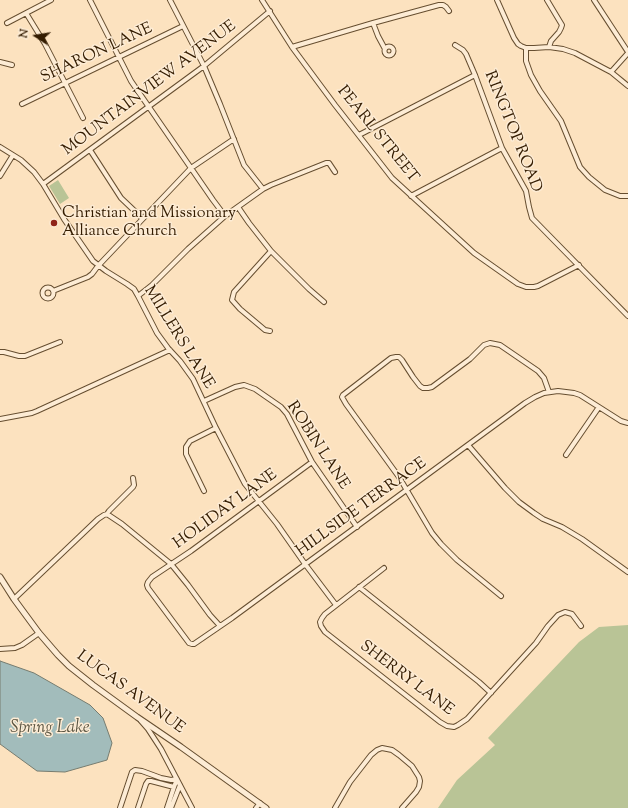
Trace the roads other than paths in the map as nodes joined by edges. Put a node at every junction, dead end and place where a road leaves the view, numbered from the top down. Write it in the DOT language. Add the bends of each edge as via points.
graph roads {
  1 [pos="51,0"];
  2 [pos="90,0"];
  3 [pos="170,0"];
  4 [pos="262,0"];
  5 [pos="497,0"];
  6 [pos="547,0"];
  7 [pos="594,0"];
  8 [pos="270,11"];
  9 [pos="449,11"];
  10 [pos="26,13"];
  11 [pos="7,23"];
  12 [pos="373,23"];
  13 [pos="183,26"];
  14 [pos="455,45"];
  15 [pos="292,47"];
  16 [pos="548,47"];
  17 [pos="526,48"];
  18 [pos="385,49"];
  19 [pos="628,53"];
  20 [pos="119,58"];
  21 [pos="0,62"];
  22 [pos="12,65"];
  23 [pos="204,66"];
  24 [pos="611,72"];
  25 [pos="475,75"];
  26 [pos="64,83"];
  27 [pos="628,86"];
  28 [pos="22,104"];
  29 [pos="149,107"];
  30 [pos="83,118"];
  31 [pos="359,135"];
  32 [pos="234,139"];
  33 [pos="0,147"];
  34 [pos="502,148"];
  35 [pos="90,150"];
  36 [pos="13,155"];
  37 [pos="190,168"];
  38 [pos="335,172"];
  39 [pos="0,176"];
  40 [pos="43,184"];
  41 [pos="263,189"];
  42 [pos="411,196"];
  43 [pos="628,196"];
  44 [pos="238,207"];
  45 [pos="225,216"];
  46 [pos="142,218"];
  47 [pos="271,251"];
  48 [pos="579,265"];
  49 [pos="98,266"];
  50 [pos="53,291"];
  51 [pos="138,296"];
  52 [pos="324,302"];
  53 [pos="628,316"];
  54 [pos="270,331"];
  55 [pos="60,342"];
  56 [pos="170,350"];
  57 [pos="0,352"];
  58 [pos="550,392"];
  59 [pos="204,401"];
  60 [pos="599,407"];
  61 [pos="0,419"];
  62 [pos="628,423"];
  63 [pos="216,428"];
  64 [pos="468,445"];
  65 [pos="566,455"];
  66 [pos="312,462"];
  67 [pos="132,478"];
  68 [pos="407,490"];
  69 [pos="204,491"];
  70 [pos="259,502"];
  71 [pos="107,514"];
  72 [pos="357,527"];
  73 [pos="171,564"];
  74 [pos="305,564"];
  75 [pos="384,568"];
  76 [pos="628,572"];
  77 [pos="0,577"];
  78 [pos="359,587"];
  79 [pos="501,596"];
  80 [pos="14,599"];
  81 [pos="336,605"];
  82 [pos="220,626"];
  83 [pos="581,626"];
  84 [pos="39,633"];
  85 [pos="191,644"];
  86 [pos="0,649"];
  87 [pos="491,693"];
  88 [pos="137,717"];
  89 [pos="177,779"];
  90 [pos="180,785"];
  91 [pos="174,787"];
  92 [pos="260,803"];
  93 [pos="120,808"];
  94 [pos="138,808"];
  95 [pos="168,808"];
  96 [pos="171,808"];
  97 [pos="192,808"];
  98 [pos="256,808"];
  99 [pos="266,808"];
  100 [pos="335,808"];
  101 [pos="402,808"];
  1 -- 10 [label="street"];
  2 -- 20 [label="street"];
  3 -- 13 [label="street"];
  4 -- 8 [label="street, PEARL STREET"];
  5 -- 17 [label="street" via="514,38 518,44"];
  6 -- 16 [label="street" via="562,25"];
  7 -- 19 [label="street"];
  8 -- 15 [label="street, PEARL STREET"];
  8 -- 23 [label="street, MOUNTAINVIEW AVENUE"];
  9 -- 12 [label="street" via="443,5 439,5"];
  10 -- 11 [label="street"];
  10 -- 26 [label="street"];
  12 -- 15 [label="street"];
  12 -- 18 [label="street"];
  13 -- 20 [label="street, SHARON LANE"];
  13 -- 23 [label="street"];
  14 -- 25 [label="street, RINGTOP ROAD" via="466,54"];
  15 -- 31 [label="street, PEARL STREET"];
  16 -- 17 [label="street"];
  16 -- 24 [label="street" via="575,53"];
  17 -- 43 [label="street" via="526,61 531,75 561,121 580,167 605,190"];
  19 -- 24 [label="street"];
  20 -- 26 [label="street, SHARON LANE"];
  20 -- 29 [label="street" via="131,82"];
  21 -- 22 [label="street"];
  23 -- 29 [label="street, MOUNTAINVIEW AVENUE"];
  23 -- 32 [label="street"];
  24 -- 27 [label="street"];
  25 -- 31 [label="street"];
  25 -- 34 [label="street, RINGTOP ROAD"];
  26 -- 28 [label="street, SHARON LANE"];
  26 -- 30 [label="street"];
  29 -- 35 [label="street, MOUNTAINVIEW AVENUE"];
  29 -- 37 [label="street"];
  31 -- 42 [label="street, PEARL STREET" via="392,178"];
  32 -- 37 [label="street"];
  32 -- 41 [label="street" via="244,165"];
  33 -- 36 [label="street, MILLERS LANE"];
  34 -- 42 [label="street"];
  34 -- 48 [label="street, RINGTOP ROAD" via="526,192 532,218"];
  35 -- 40 [label="street, MOUNTAINVIEW AVENUE"];
  35 -- 46 [label="street" via="121,198"];
  36 -- 39 [label="street"];
  36 -- 40 [label="street, MILLERS LANE" via="34,172"];
  37 -- 45 [label="street"];
  37 -- 46 [label="street"];
  38 -- 41 [label="street" via="329,163 326,163"];
  40 -- 49 [label="street, MILLERS LANE" via="85,251"];
  41 -- 44 [label="street"];
  42 -- 48 [label="street, PEARL STREET" via="474,253 518,284 538,286"];
  44 -- 45 [label="street"];
  44 -- 47 [label="street"];
  45 -- 51 [label="street"];
  46 -- 49 [label="street"];
  47 -- 52 [label="street"];
  47 -- 54 [label="street" via="234,292 232,300 260,326"];
  48 -- 53 [label="street, RINGTOP ROAD"];
  49 -- 50 [label="street" via="88,277"];
  49 -- 51 [label="street, MILLERS LANE" via="134,289"];
  51 -- 56 [label="street, MILLERS LANE" via="154,327"];
  55 -- 57 [label="street" via="25,356"];
  56 -- 59 [label="street, MILLERS LANE" via="193,379"];
  56 -- 61 [label="street" via="37,412"];
  58 -- 60 [label="street" via="574,393"];
  58 -- 64 [label="street, HILLSIDE TERRACE" via="525,403"];
  58 -- 68 [label="street" via="538,371 500,345 484,345 470,359 428,388 420,386 399,357 391,358 342,397"];
  59 -- 63 [label="street, MILLERS LANE"];
  59 -- 66 [label="street, ROBIN LANE" via="235,387 244,385 255,389 287,414"];
  60 -- 62 [label="street"];
  60 -- 65 [label="street"];
  63 -- 69 [label="street" via="190,441 186,447 186,454"];
  63 -- 70 [label="street, MILLERS LANE" via="245,484"];
  64 -- 68 [label="street, HILLSIDE TERRACE"];
  64 -- 76 [label="street" via="519,502 543,519 582,539"];
  66 -- 70 [label="street, HOLIDAY LANE"];
  66 -- 72 [label="street, ROBIN LANE"];
  67 -- 71 [label="street" via="133,487"];
  68 -- 72 [label="street, HILLSIDE TERRACE"];
  68 -- 79 [label="street" via="441,544"];
  70 -- 73 [label="street, HOLIDAY LANE"];
  70 -- 74 [label="street, MILLERS LANE"];
  71 -- 73 [label="street"];
  71 -- 80 [label="street" via="93,523"];
  72 -- 74 [label="street, HILLSIDE TERRACE"];
  73 -- 82 [label="street"];
  73 -- 85 [label="street, HOLIDAY LANE" via="152,577 147,585"];
  74 -- 81 [label="street, MILLERS LANE"];
  74 -- 82 [label="street, HILLSIDE TERRACE"];
  75 -- 78 [label="street"];
  77 -- 80 [label="street, LUCAS AVENUE"];
  78 -- 81 [label="street"];
  78 -- 87 [label="street"];
  80 -- 84 [label="street, LUCAS AVENUE"];
  81 -- 87 [label="street, SHERRY LANE" via="322,618 320,622 323,630 447,726 458,726"];
  82 -- 85 [label="street, HILLSIDE TERRACE"];
  83 -- 87 [label="street, SHERRY LANE" via="572,614 565,612 558,615"];
  84 -- 86 [label="street" via="15,648"];
  84 -- 88 [label="street, LUCAS AVENUE" via="69,666"];
  88 -- 89 [label="street" via="161,749"];
  88 -- 92 [label="street, LUCAS AVENUE"];
  89 -- 90 [label="street"];
  89 -- 91 [label="street"];
  89 -- 93 [label="street" via="161,778 135,770 132,772"];
  90 -- 96 [label="street"];
  90 -- 97 [label="street"];
  91 -- 94 [label="street" via="148,781"];
  91 -- 95 [label="street"];
  92 -- 98 [label="street"];
  92 -- 99 [label="street, LUCAS AVENUE"];
  100 -- 101 [label="street" via="350,782 371,755 382,748 392,750 404,758 419,777 419,787"];
}
